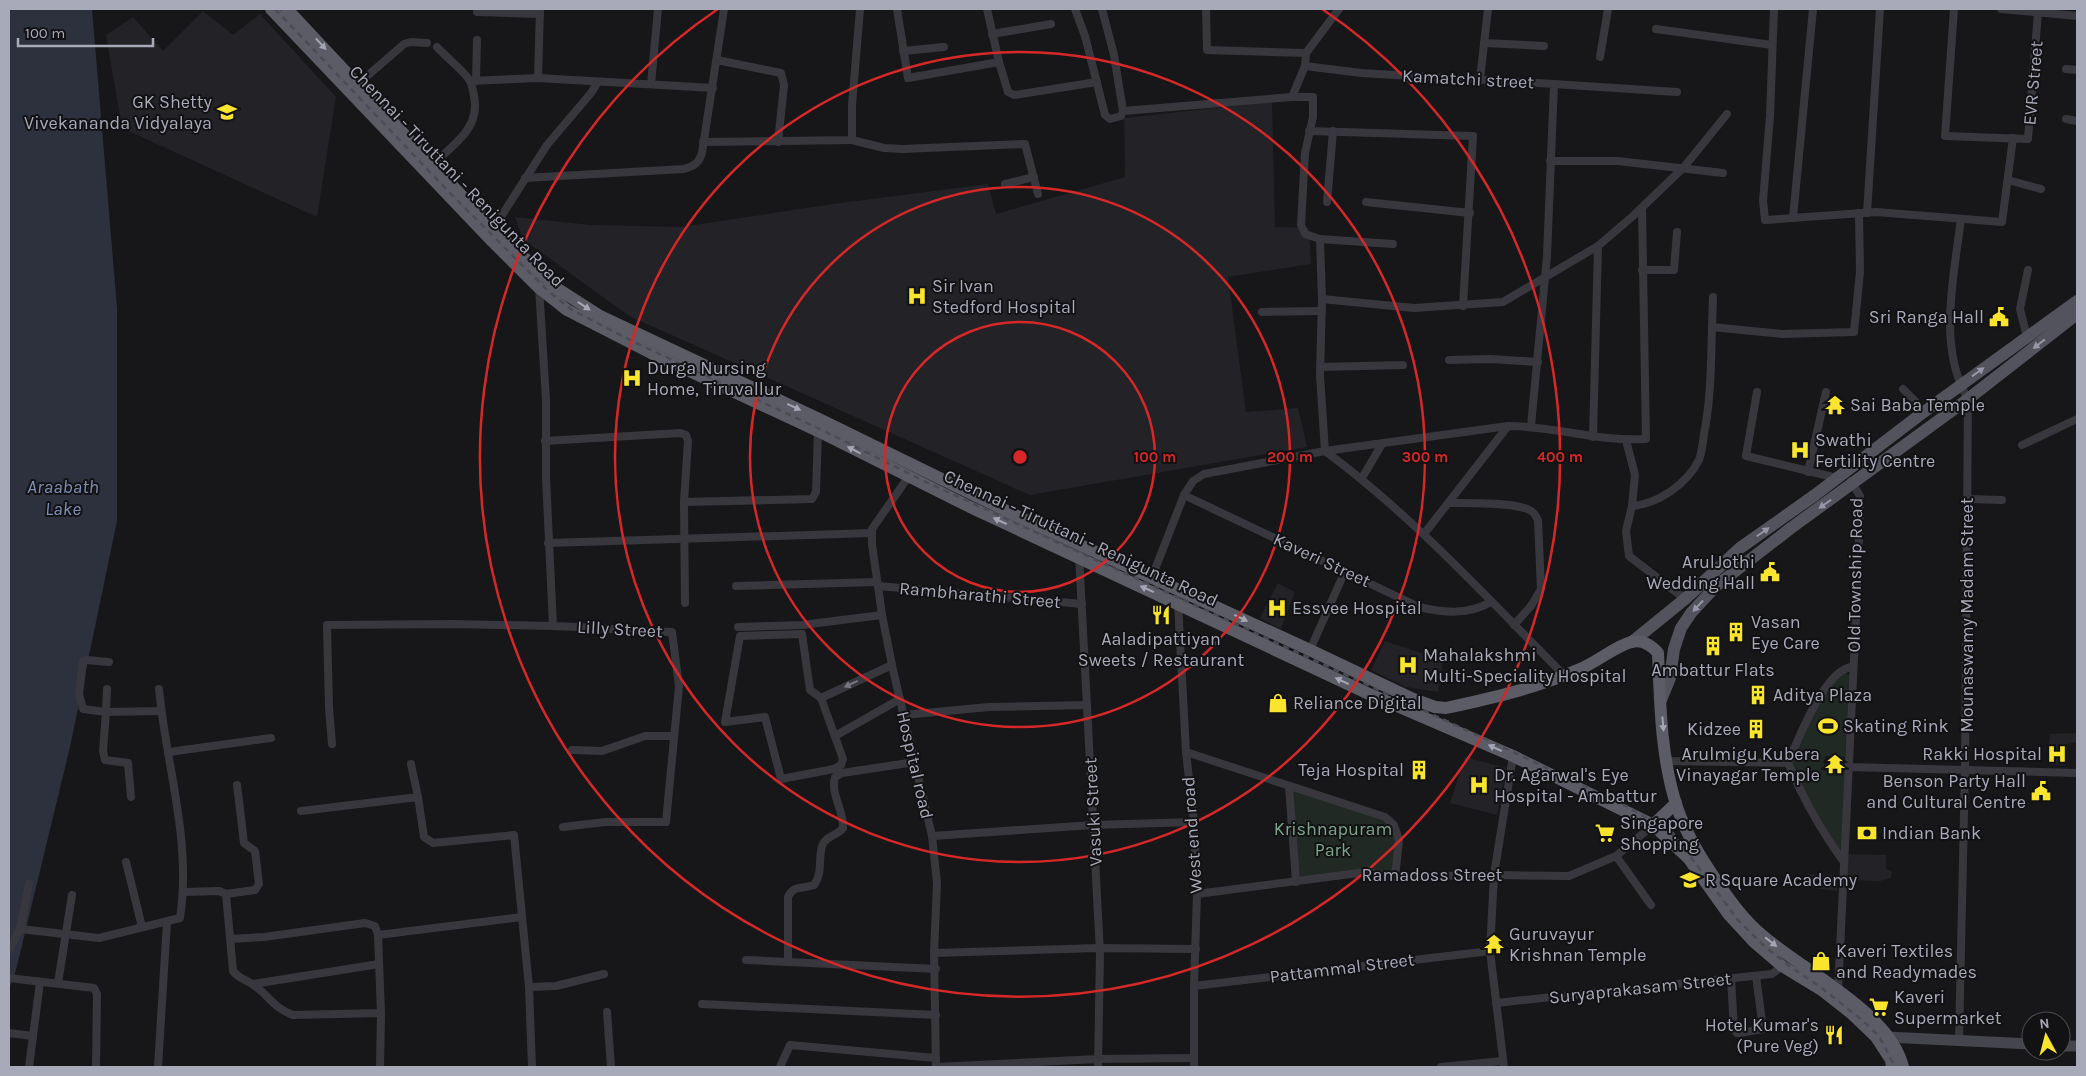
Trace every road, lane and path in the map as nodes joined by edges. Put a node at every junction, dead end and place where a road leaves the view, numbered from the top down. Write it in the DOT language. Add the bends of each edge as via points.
graph roads {
  1 [pos="271,9"];
  2 [pos="287,9"];
  3 [pos="658,9"];
  4 [pos="724,9"];
  5 [pos="860,9"];
  6 [pos="897,9"];
  7 [pos="987,9"];
  8 [pos="1075,9"];
  9 [pos="1102,9"];
  10 [pos="1206,9"];
  11 [pos="1339,9"];
  12 [pos="1488,9"];
  13 [pos="1608,9"];
  14 [pos="1774,9"];
  15 [pos="1813,9"];
  16 [pos="1880,9"];
  17 [pos="1954,9"];
  18 [pos="2001,9"];
  19 [pos="2025,10"];
  20 [pos="540,11"];
  21 [pos="477,12"];
  22 [pos="2038,12"];
  23 [pos="2077,16"];
  24 [pos="1051,24"];
  25 [pos="1656,29"];
  26 [pos="992,34"];
  27 [pos="477,40"];
  28 [pos="427,43"];
  29 [pos="1484,43"];
  30 [pos="1772,45"];
  31 [pos="944,46"];
  32 [pos="1544,46"];
  33 [pos="437,48"];
  34 [pos="903,51"];
  35 [pos="1306,53"];
  36 [pos="1600,57"];
  37 [pos="717,60"];
  38 [pos="999,62"];
  39 [pos="1306,66"];
  40 [pos="2066,69"];
  41 [pos="2077,70"];
  42 [pos="538,78"];
  43 [pos="1480,79"];
  44 [pos="473,81"];
  45 [pos="598,82"];
  46 [pos="1097,82"];
  47 [pos="358,84"];
  48 [pos="651,84"];
  49 [pos="1554,84"];
  50 [pos="713,88"];
  51 [pos="1678,92"];
  52 [pos="1292,97"];
  53 [pos="1123,112"];
  54 [pos="1727,114"];
  55 [pos="2066,119"];
  56 [pos="2077,121"];
  57 [pos="1309,131"];
  58 [pos="1333,131"];
  59 [pos="2014,138"];
  60 [pos="852,140"];
  61 [pos="703,142"];
  62 [pos="778,142"];
  63 [pos="1550,161"];
  64 [pos="432,165"];
  65 [pos="1684,167"];
  66 [pos="1723,173"];
  67 [pos="1034,177"];
  68 [pos="526,178"];
  69 [pos="2008,180"];
  70 [pos="1005,184"];
  71 [pos="2041,189"];
  72 [pos="1038,194"];
  73 [pos="1328,202"];
  74 [pos="1366,202"];
  75 [pos="1642,208"];
  76 [pos="1470,213"];
  77 [pos="1863,213"];
  78 [pos="1793,218"];
  79 [pos="1960,218"];
  80 [pos="493,229"];
  81 [pos="1677,232"];
  82 [pos="1320,239"];
  83 [pos="1393,244"];
  84 [pos="1598,246"];
  85 [pos="1642,270"];
  86 [pos="2028,270"];
  87 [pos="1546,276"];
  88 [pos="542,283"];
  89 [pos="1713,297"];
  90 [pos="1322,300"];
  91 [pos="2077,301"];
  92 [pos="1463,306"];
  93 [pos="1322,311"];
  94 [pos="1262,312"];
  95 [pos="2077,314"];
  96 [pos="1712,327"];
  97 [pos="2027,337"];
  98 [pos="1449,360"];
  99 [pos="1538,362"];
  100 [pos="1403,365"];
  101 [pos="1320,367"];
  102 [pos="1960,386"];
  103 [pos="1902,389"];
  104 [pos="1757,392"];
  105 [pos="1826,392"];
  106 [pos="1968,399"];
  107 [pos="1920,414"];
  108 [pos="2077,419"];
  109 [pos="1508,426"];
  110 [pos="1531,426"];
  111 [pos="818,431"];
  112 [pos="1593,437"];
  113 [pos="1626,440"];
  114 [pos="545,442"];
  115 [pos="1382,444"];
  116 [pos="2022,446"];
  117 [pos="1325,451"];
  118 [pos="1808,472"];
  119 [pos="1841,475"];
  120 [pos="909,476"];
  121 [pos="1362,478"];
  122 [pos="1854,484"];
  123 [pos="1184,495"];
  124 [pos="1968,499"];
  125 [pos="2002,500"];
  126 [pos="684,502"];
  127 [pos="1449,503"];
  128 [pos="1632,506"];
  129 [pos="872,533"];
  130 [pos="1424,534"];
  131 [pos="685,538"];
  132 [pos="548,543"];
  133 [pos="1083,545"];
  134 [pos="1078,558"];
  135 [pos="1345,571"];
  136 [pos="1152,577"];
  137 [pos="877,584"];
  138 [pos="736,586"];
  139 [pos="1181,598"];
  140 [pos="1685,599"];
  141 [pos="1491,602"];
  142 [pos="685,603"];
  143 [pos="1082,604"];
  144 [pos="882,615"];
  145 [pos="1514,625"];
  146 [pos="553,626"];
  147 [pos="738,627"];
  148 [pos="1632,642"];
  149 [pos="1310,650"];
  150 [pos="109,662"];
  151 [pos="892,665"];
  152 [pos="1852,667"];
  153 [pos="1564,675"];
  154 [pos="107,689"];
  155 [pos="159,689"];
  156 [pos="821,698"];
  157 [pos="900,699"];
  158 [pos="1661,700"];
  159 [pos="1087,704"];
  160 [pos="1458,705"];
  161 [pos="162,711"];
  162 [pos="106,712"];
  163 [pos="904,716"];
  164 [pos="1467,735"];
  165 [pos="674,736"];
  166 [pos="835,736"];
  167 [pos="271,738"];
  168 [pos="332,744"];
  169 [pos="572,750"];
  170 [pos="169,752"];
  171 [pos="1186,752"];
  172 [pos="1513,756"];
  173 [pos="1666,761"];
  174 [pos="915,762"];
  175 [pos="1788,763"];
  176 [pos="411,764"];
  177 [pos="1848,767"];
  178 [pos="1966,769"];
  179 [pos="2077,773"];
  180 [pos="236,785"];
  181 [pos="1289,786"];
  182 [pos="131,796"];
  183 [pos="418,797"];
  184 [pos="1676,803"];
  185 [pos="300,811"];
  186 [pos="1194,822"];
  187 [pos="1653,825"];
  188 [pos="1093,826"];
  189 [pos="563,827"];
  190 [pos="932,836"];
  191 [pos="1616,856"];
  192 [pos="126,862"];
  193 [pos="1844,862"];
  194 [pos="1494,875"];
  195 [pos="1395,877"];
  196 [pos="1296,882"];
  197 [pos="29,884"];
  198 [pos="184,892"];
  199 [pos="226,894"];
  200 [pos="1197,894"];
  201 [pos="72,895"];
  202 [pos="1651,905"];
  203 [pos="522,917"];
  204 [pos="167,922"];
  205 [pos="142,927"];
  206 [pos="20,929"];
  207 [pos="378,935"];
  208 [pos="64,936"];
  209 [pos="231,939"];
  210 [pos="1100,948"];
  211 [pos="1196,949"];
  212 [pos="9,950"];
  213 [pos="1490,951"];
  214 [pos="934,953"];
  215 [pos="746,960"];
  216 [pos="788,962"];
  217 [pos="379,964"];
  218 [pos="1782,966"];
  219 [pos="936,969"];
  220 [pos="604,974"];
  221 [pos="1756,976"];
  222 [pos="9,978"];
  223 [pos="1731,979"];
  224 [pos="40,982"];
  225 [pos="58,983"];
  226 [pos="253,984"];
  227 [pos="1194,986"];
  228 [pos="529,987"];
  229 [pos="1838,991"];
  230 [pos="702,1004"];
  231 [pos="1496,1004"];
  232 [pos="607,1012"];
  233 [pos="382,1013"];
  234 [pos="936,1015"];
  235 [pos="9,1033"];
  236 [pos="33,1036"];
  237 [pos="1887,1037"];
  238 [pos="1958,1040"];
  239 [pos="2021,1043"];
  240 [pos="936,1058"];
  241 [pos="1194,1058"];
  242 [pos="1098,1063"];
  243 [pos="1503,1064"];
  244 [pos="29,1067"];
  245 [pos="96,1067"];
  246 [pos="158,1067"];
  247 [pos="380,1067"];
  248 [pos="532,1067"];
  249 [pos="611,1067"];
  250 [pos="780,1067"];
  251 [pos="936,1067"];
  252 [pos="1194,1067"];
  253 [pos="1441,1067"];
  254 [pos="1892,1067"];
  255 [pos="1903,1067"];
  1 -- 88 [label="highway, Chennai - Tiruttani - Renigunta Road" via="442,191"];
  2 -- 47 [label="highway, Chennai - Tiruttani - Renigunta Road, one-way"];
  3 -- 48 [label="street"];
  4 -- 37 [label="street"];
  5 -- 60 [label="street"];
  6 -- 34 [label="street"];
  7 -- 26 [label="street"];
  8 -- 46 [label="street"];
  9 -- 53 [label="street" via="1114,55"];
  10 -- 35 [label="street" via="1207,50"];
  11 -- 35 [label="street"];
  12 -- 29 [label="street"];
  13 -- 36 [label="street"];
  14 -- 30 [label="street"];
  15 -- 78 [label="street"];
  16 -- 77 [label="street"];
  17 -- 59 [label="street" via="1945,136"];
  18 -- 19 [label="street"];
  19 -- 22 [label="street"];
  20 -- 21 [label="street"];
  20 -- 42 [label="street"];
  22 -- 23 [label="street"];
  22 -- 59 [label="street, EVR Street" via="2028,139"];
  24 -- 26 [label="street"];
  25 -- 30 [label="street"];
  26 -- 38 [label="street"];
  27 -- 44 [label="street"];
  28 -- 47 [label="street" via="404,44"];
  29 -- 32 [label="street"];
  29 -- 43 [label="street"];
  30 -- 78 [label="street" via="1765,220"];
  31 -- 34 [label="street"];
  33 -- 44 [label="street"];
  34 -- 38 [label="street" via="908,78"];
  35 -- 39 [label="street"];
  37 -- 50 [label="street"];
  37 -- 62 [label="street" via="781,73 784,85"];
  38 -- 46 [label="street" via="1008,92 1014,95"];
  39 -- 43 [label="street, Kamatchi street" via="1361,73"];
  39 -- 52 [label="street"];
  40 -- 41 [label="street"];
  42 -- 44 [label="street"];
  42 -- 45 [label="street"];
  43 -- 49 [label="street, Kamatchi street"];
  44 -- 64 [label="street" via="473,122"];
  45 -- 48 [label="street"];
  45 -- 68 [label="street" via="547,145"];
  46 -- 53 [label="street" via="1107,117 1121,116"];
  47 -- 64 [label="highway, Chennai - Tiruttani - Renigunta Road"];
  48 -- 50 [label="street"];
  49 -- 51 [label="street"];
  49 -- 63 [label="street, Kamatchi street"];
  50 -- 61 [label="street"];
  52 -- 53 [label="street"];
  52 -- 57 [label="street" via="1313,97"];
  54 -- 65 [label="street"];
  55 -- 56 [label="street"];
  57 -- 58 [label="street"];
  57 -- 82 [label="street" via="1301,226 1305,234"];
  58 -- 73 [label="street"];
  58 -- 76 [label="street" via="1473,136"];
  59 -- 69 [label="street"];
  60 -- 62 [label="street"];
  60 -- 67 [label="street" via="902,149 1026,144"];
  61 -- 62 [label="street"];
  61 -- 68 [label="street" via="700,160 684,169"];
  63 -- 65 [label="street" via="1618,161"];
  63 -- 87 [label="street, Kamatchi street"];
  64 -- 80 [label="highway, Chennai - Tiruttani - Renigunta Road"];
  65 -- 66 [label="street"];
  65 -- 75 [label="street"];
  67 -- 70 [label="street"];
  67 -- 72 [label="street"];
  68 -- 80 [label="street"];
  69 -- 71 [label="street"];
  69 -- 79 [label="street" via="2002,222"];
  74 -- 76 [label="street"];
  75 -- 84 [label="street"];
  75 -- 85 [label="street"];
  76 -- 92 [label="street"];
  77 -- 78 [label="street"];
  77 -- 79 [label="street"];
  77 -- 96 [label="street" via="1854,332 1782,334"];
  79 -- 102 [label="street" via="1949,327"];
  80 -- 88 [label="highway, Chennai - Tiruttani - Renigunta Road"];
  81 -- 85 [label="street" via="1674,270"];
  82 -- 83 [label="street"];
  82 -- 90 [label="street"];
  84 -- 87 [label="street"];
  84 -- 112 [label="street"];
  85 -- 113 [label="street" via="1646,439"];
  86 -- 97 [label="street" via="2020,308"];
  87 -- 92 [label="street" via="1503,302"];
  87 -- 99 [label="street, Kamatchi street"];
  88 -- 111 [label="highway, Chennai - Tiruttani - Renigunta Road" via="568,310 634,345"];
  88 -- 114 [label="street"];
  88 -- 133 [label="highway, Chennai - Tiruttani - Renigunta Road, one-way" via="558,289 600,316"];
  89 -- 96 [label="street"];
  90 -- 92 [label="street" via="1414,308"];
  90 -- 93 [label="street"];
  91 -- 97 [label="main road"];
  93 -- 94 [label="street"];
  93 -- 101 [label="street"];
  95 -- 106 [label="main road, one-way"];
  96 -- 128 [label="street" via="1708,415 1699,459 1674,488 1657,500"];
  102 -- 97 [label="main road, one-way"];
  98 -- 99 [label="street"];
  99 -- 110 [label="street, Kamatchi street"];
  100 -- 101 [label="street"];
  101 -- 117 [label="street"];
  102 -- 106 [label="street"];
  102 -- 107 [label="main road"];
  103 -- 107 [label="street" via="1915,401"];
  104 -- 118 [label="street" via="1746,456"];
  105 -- 118 [label="street"];
  106 -- 122 [label="main road"];
  106 -- 124 [label="street, Mounaswamy Madam Street"];
  107 -- 119 [label="main road"];
  108 -- 116 [label="street"];
  109 -- 110 [label="street"];
  109 -- 115 [label="street"];
  109 -- 127 [label="street"];
  110 -- 112 [label="street"];
  120 -- 111 [label="highway, Chennai - Tiruttani - Renigunta Road, one-way"];
  111 -- 126 [label="street" via="816,492 812,499"];
  112 -- 113 [label="street"];
  113 -- 128 [label="street" via="1636,475"];
  114 -- 126 [label="street" via="686,435"];
  114 -- 132 [label="street"];
  115 -- 117 [label="street"];
  115 -- 121 [label="street"];
  117 -- 121 [label="street"];
  117 -- 123 [label="street" via="1204,474 1193,481"];
  118 -- 119 [label="street"];
  119 -- 122 [label="street"];
  140 -- 119 [label="main road, one-way" via="1740,548"];
  120 -- 129 [label="street" via="872,528"];
  134 -- 120 [label="highway, Chennai - Tiruttani - Renigunta Road, one-way"];
  121 -- 130 [label="street"];
  122 -- 152 [label="street, Old Township Road" via="1860,496"];
  122 -- 158 [label="main road, one-way" via="1716,586 1691,613 1676,642 1670,678"];
  123 -- 135 [label="street, Kaveri Street"];
  123 -- 136 [label="street"];
  124 -- 125 [label="street"];
  124 -- 178 [label="street, Mounaswamy Madam Street"];
  126 -- 131 [label="street"];
  127 -- 130 [label="street"];
  127 -- 145 [label="street" via="1526,508 1538,520 1541,589"];
  128 -- 140 [label="street" via="1626,531 1629,556"];
  129 -- 131 [label="street"];
  129 -- 137 [label="street, Hospital road"];
  130 -- 141 [label="street"];
  131 -- 132 [label="street"];
  131 -- 142 [label="street"];
  132 -- 146 [label="street"];
  133 -- 134 [label="street"];
  133 -- 136 [label="highway, Chennai - Tiruttani - Renigunta Road"];
  139 -- 134 [label="highway, Chennai - Tiruttani - Renigunta Road, one-way"];
  134 -- 143 [label="street, Vasuki Street"];
  135 -- 141 [label="street, Kaveri Street" via="1419,607 1450,613"];
  135 -- 149 [label="street"];
  136 -- 139 [label="highway, Chennai - Tiruttani - Renigunta Road"];
  137 -- 138 [label="street, Rambharathi Street"];
  137 -- 143 [label="street, Rambharathi Street"];
  137 -- 144 [label="street, Hospital road"];
  139 -- 149 [label="highway, Chennai - Tiruttani - Renigunta Road, one-way"];
  164 -- 139 [label="highway, Chennai - Tiruttani - Renigunta Road, one-way" via="1368,693"];
  139 -- 171 [label="street, West end road"];
  140 -- 148 [label="main road"];
  141 -- 145 [label="street"];
  143 -- 159 [label="street, Vasuki Street"];
  144 -- 147 [label="street" via="802,625"];
  144 -- 151 [label="street, Hospital road"];
  145 -- 153 [label="street"];
  146 -- 165 [label="street, Lilly Street" via="672,632 679,686"];
  146 -- 168 [label="street" via="327,625"];
  148 -- 153 [label="highway, Chennai - Tiruttani - Renigunta Road"];
  148 -- 158 [label="highway" via="1652,646 1658,653"];
  149 -- 160 [label="highway, Chennai - Tiruttani - Renigunta Road" via="1413,699 1435,707"];
  150 -- 162 [label="street" via="83,661 79,694 83,708"];
  151 -- 156 [label="street, one-way"];
  151 -- 157 [label="street, Hospital road"];
  152 -- 175 [label="street, Old Township Road" via="1840,671 1832,680 1807,720"];
  152 -- 177 [label="street, Old Township Road"];
  153 -- 160 [label="highway, Chennai - Tiruttani - Renigunta Road" via="1514,693"];
  154 -- 162 [label="street"];
  155 -- 161 [label="street"];
  156 -- 166 [label="street"];
  156 -- 166 [label="street" via="810,690 802,634 740,636 725,722 765,717 781,779 842,765"];
  157 -- 163 [label="street, Hospital road"];
  157 -- 166 [label="street"];
  158 -- 173 [label="highway, one-way"];
  159 -- 163 [label="street"];
  159 -- 188 [label="street, Vasuki Street"];
  160 -- 164 [label="highway" via="1453,710 1453,717"];
  161 -- 162 [label="street"];
  161 -- 170 [label="street"];
  162 -- 182 [label="street" via="105,760 128,763"];
  163 -- 174 [label="street, Hospital road"];
  172 -- 164 [label="highway, Chennai - Tiruttani - Renigunta Road, one-way"];
  165 -- 169 [label="street" via="645,736 602,752"];
  165 -- 189 [label="street, Lilly Street" via="666,822 604,822"];
  167 -- 170 [label="street"];
  170 -- 198 [label="street" via="177,802"];
  171 -- 181 [label="street"];
  171 -- 186 [label="street, West end road"];
  172 -- 187 [label="highway, Chennai - Tiruttani - Renigunta Road"];
  172 -- 194 [label="street"];
  173 -- 175 [label="street"];
  173 -- 184 [label="highway"];
  174 -- 190 [label="street, Hospital road"];
  174 -- 216 [label="street" via="842,773 835,777 843,824 841,831 826,839 822,846 820,874 814,885 795,888 788,897"];
  175 -- 193 [label="street" via="1811,813"];
  176 -- 183 [label="street"];
  177 -- 178 [label="street"];
  177 -- 193 [label="street, Old Township Road"];
  178 -- 179 [label="street"];
  178 -- 238 [label="street, Mounaswamy Madam Street"];
  180 -- 199 [label="street" via="244,843 255,851 259,884 255,890"];
  181 -- 195 [label="street" via="1385,817 1394,825 1399,840"];
  181 -- 196 [label="street"];
  183 -- 185 [label="street"];
  183 -- 203 [label="street" via="424,837 433,844 514,835"];
  184 -- 187 [label="highway"];
  184 -- 229 [label="highway, one-way" via="1698,855 1738,911 1762,935"];
  186 -- 188 [label="street"];
  186 -- 200 [label="street, West end road"];
  187 -- 191 [label="street, Ramadoss Street"];
  187 -- 218 [label="highway, Chennai - Tiruttani - Renigunta Road" via="1689,859 1754,942"];
  188 -- 190 [label="street"];
  188 -- 210 [label="street, Vasuki Street"];
  190 -- 214 [label="street, Hospital road" via="937,883"];
  191 -- 194 [label="street, Ramadoss Street" via="1569,876"];
  191 -- 202 [label="street"];
  192 -- 205 [label="street"];
  193 -- 229 [label="street, Old Township Road"];
  194 -- 195 [label="street, Ramadoss Street"];
  194 -- 213 [label="street"];
  195 -- 196 [label="street, Ramadoss Street" via="1366,872"];
  196 -- 200 [label="street, Ramadoss Street"];
  197 -- 206 [label="street"];
  198 -- 199 [label="street" via="219,891"];
  198 -- 204 [label="street" via="180,918"];
  199 -- 209 [label="street"];
  200 -- 211 [label="street, West end road"];
  201 -- 208 [label="street"];
  203 -- 207 [label="street"];
  203 -- 228 [label="street"];
  204 -- 205 [label="street"];
  204 -- 246 [label="street"];
  205 -- 208 [label="street" via="99,938"];
  206 -- 208 [label="street"];
  206 -- 212 [label="street"];
  207 -- 209 [label="street" via="375,926 365,922"];
  207 -- 217 [label="street"];
  208 -- 225 [label="street"];
  209 -- 226 [label="street" via="233,971 239,979"];
  210 -- 211 [label="street"];
  210 -- 214 [label="street"];
  210 -- 242 [label="street, Vasuki Street"];
  211 -- 227 [label="street, West end road"];
  213 -- 227 [label="street, Pattammal Street"];
  213 -- 231 [label="street"];
  214 -- 219 [label="street, Hospital road"];
  215 -- 216 [label="street"];
  216 -- 219 [label="street"];
  217 -- 226 [label="street"];
  217 -- 233 [label="street"];
  218 -- 221 [label="street, Suryaprakasam Street" via="1772,974"];
  218 -- 254 [label="highway, Chennai - Tiruttani - Renigunta Road" via="1851,1013 1876,1037"];
  219 -- 234 [label="street, Hospital road"];
  220 -- 228 [label="street" via="556,986"];
  221 -- 223 [label="street, Suryaprakasam Street"];
  221 -- 223 [label="street" via="1763,1028 1740,1033 1734,1029"];
  222 -- 224 [label="street"];
  223 -- 231 [label="street, Suryaprakasam Street"];
  224 -- 225 [label="street"];
  224 -- 236 [label="street"];
  225 -- 245 [label="street" via="94,988 96,991"];
  226 -- 233 [label="street" via="272,1004 293,1015"];
  227 -- 241 [label="street, West end road"];
  228 -- 248 [label="street"];
  229 -- 237 [label="highway" via="1865,1012"];
  230 -- 234 [label="street"];
  231 -- 243 [label="street"];
  232 -- 249 [label="street"];
  233 -- 247 [label="street"];
  234 -- 240 [label="street, Hospital road"];
  235 -- 236 [label="street"];
  236 -- 244 [label="street"];
  237 -- 238 [label="main road"];
  237 -- 255 [label="highway"];
  238 -- 239 [label="main road"];
  240 -- 250 [label="street" via="790,1045"];
  240 -- 251 [label="street, Hospital road"];
  241 -- 242 [label="street"];
  241 -- 252 [label="street, West end road"];
  242 -- 251 [label="street"];
  243 -- 253 [label="street"];
}
